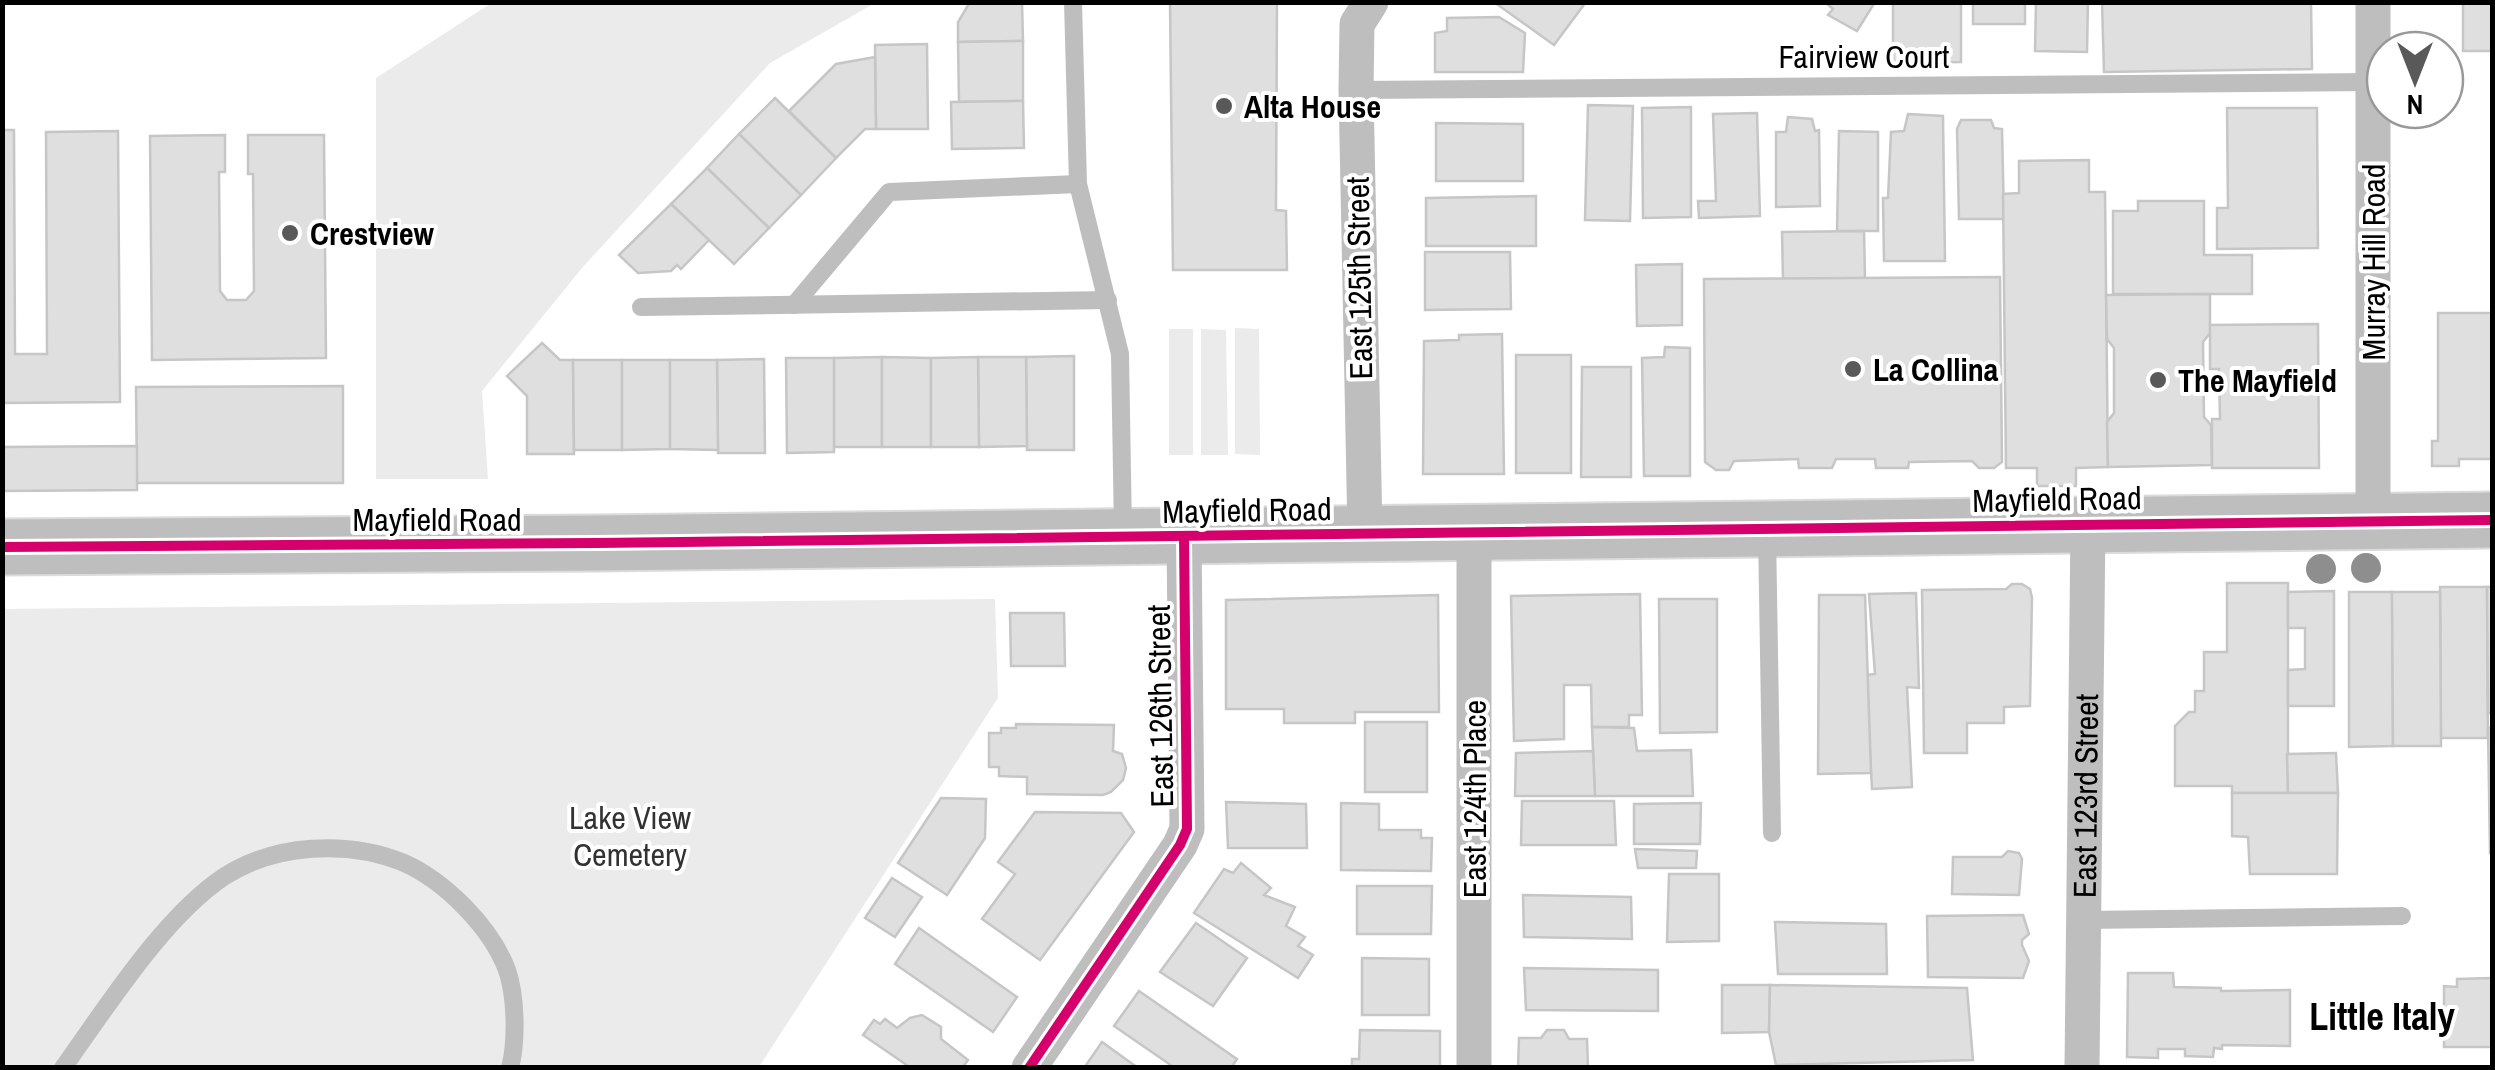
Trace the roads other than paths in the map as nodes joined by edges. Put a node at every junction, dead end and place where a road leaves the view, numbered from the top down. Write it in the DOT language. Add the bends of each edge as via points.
graph roads {
  1 [pos="1073,2"];
  2 [pos="2373,2"];
  3 [pos="1364,13"];
  4 [pos="2373,30"];
  5 [pos="2365,82"];
  6 [pos="1356,90"];
  7 [pos="2372,130"];
  8 [pos="1078,184"];
  9 [pos="1108,300"];
  10 [pos="794,305"];
  11 [pos="641,307"];
  12 [pos="2492,520"];
  13 [pos="2373,521"];
  14 [pos="2088,523"];
  15 [pos="1766,528"];
  16 [pos="1474,532"];
  17 [pos="1365,533"];
  18 [pos="1184,536"];
  19 [pos="1124,537"];
  20 [pos="2,547"];
  21 [pos="1772,833"];
  22 [pos="2402,916"];
  23 [pos="2083,920"];
  24 [pos="62,1068"];
  25 [pos="510,1068"];
  26 [pos="1029,1068"];
  27 [pos="1474,1068"];
  28 [pos="2082,1068"];
  1 -- 8 [label="lane"];
  2 -- 4 [label="street, Murray Hill Road"];
  3 -- 6 [label="street, East 125th Street"];
  5 -- 6 [label="lane, Fairview Court"];
  6 -- 17 [label="street, East 125th Street"];
  7 -- 13 [label="street, Murray Hill Road"];
  8 -- 9 [label="lane"];
  8 -- 10 [label="lane" via="889,192"];
  9 -- 10 [label="lane"];
  9 -- 19 [label="lane" via="1120,354"];
  10 -- 11 [label="lane"];
  12 -- 13 [label="main road, Mayfield Road"];
  13 -- 14 [label="main road, Mayfield Road"];
  14 -- 15 [label="main road, Mayfield Road"];
  14 -- 23 [label="street, East 123rd Street"];
  15 -- 16 [label="main road, Mayfield Road"];
  15 -- 21 [label="lane"];
  16 -- 17 [label="main road, Mayfield Road"];
  16 -- 27 [label="street, East 124th Place"];
  17 -- 18 [label="main road, Mayfield Road"];
  18 -- 19 [label="main road, Mayfield Road"];
  18 -- 26 [label="street, East 126th Street" via="1186,829"];
  19 -- 20 [label="main road, Mayfield Road"];
  22 -- 23 [label="lane"];
  23 -- 28 [label="street, East 123rd Street"];
  24 -- 25 [label="lane" via="163,934 203,894 276,853 338,847 402,862 440,886 483,928 507,970 516,1043"];
}
